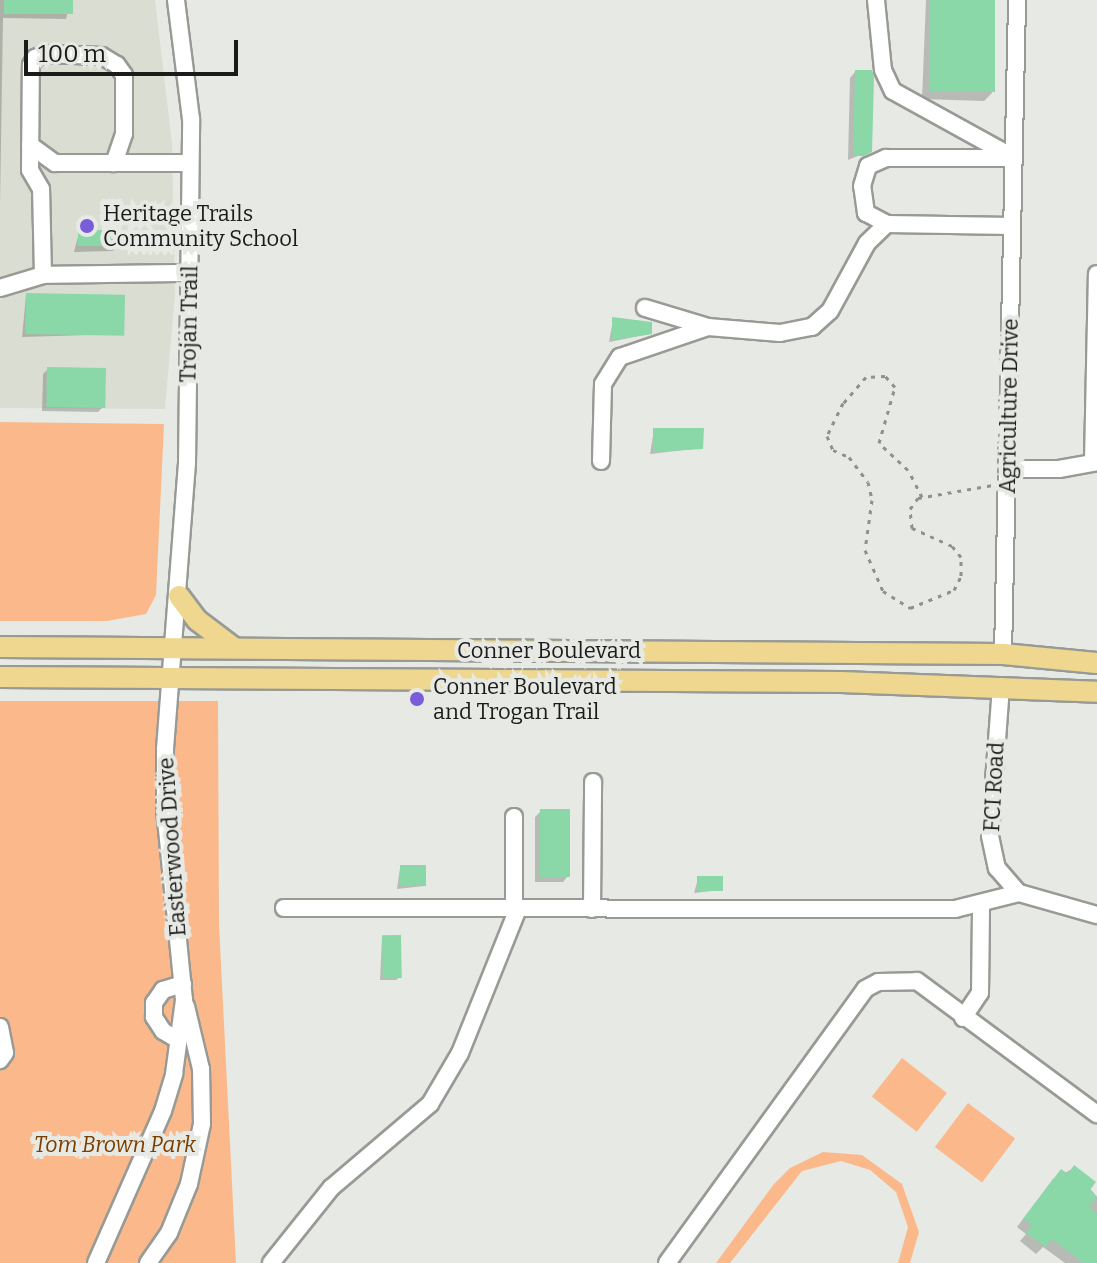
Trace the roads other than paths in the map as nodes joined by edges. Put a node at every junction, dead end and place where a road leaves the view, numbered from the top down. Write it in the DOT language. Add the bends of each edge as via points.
graph roads {
  1 [pos="176,0"];
  2 [pos="876,0"];
  3 [pos="1017,0"];
  4 [pos="30,145"];
  5 [pos="1014,158"];
  6 [pos="55,163"];
  7 [pos="114,163"];
  8 [pos="190,163"];
  9 [pos="41,189"];
  10 [pos="887,224"];
  11 [pos="1012,226"];
  12 [pos="189,273"];
  13 [pos="1097,274"];
  14 [pos="43,275"];
  15 [pos="0,288"];
  16 [pos="645,308"];
  17 [pos="1096,320"];
  18 [pos="708,327"];
  19 [pos="1096,371"];
  20 [pos="601,461"];
  21 [pos="1095,462"];
  22 [pos="1007,477"];
  23 [pos="179,596"];
  24 [pos="0,647"];
  25 [pos="175,648"];
  26 [pos="234,648"];
  27 [pos="1003,654"];
  28 [pos="1097,663"];
  29 [pos="0,677"];
  30 [pos="171,679"];
  31 [pos="1001,686"];
  32 [pos="1097,692"];
  33 [pos="593,782"];
  34 [pos="514,817"];
  35 [pos="1019,893"];
  36 [pos="981,905"];
  37 [pos="284,908"];
  38 [pos="516,909"];
  39 [pos="592,909"];
  40 [pos="1097,915"];
  41 [pos="184,994"];
  42 [pos="963,1018"];
  43 [pos="0,1027"];
  44 [pos="178,1040"];
  45 [pos="0,1060"];
  46 [pos="1097,1114"];
  47 [pos="96,1263"];
  48 [pos="148,1263"];
  49 [pos="271,1263"];
  50 [pos="667,1263"];
  1 -- 8 [label="street, Trojan Trail" via="191,119"];
  2 -- 5 [label="street" via="883,70 893,91"];
  3 -- 5 [label="street, Agriculture Drive"];
  4 -- 6 [label="street"];
  4 -- 7 [label="street" via="35,58 102,56 124,75 124,134"];
  4 -- 9 [label="street" via="30,170"];
  5 -- 10 [label="street" via="876,160 863,173 862,204 873,218"];
  5 -- 11 [label="street, Agriculture Drive"];
  6 -- 7 [label="street"];
  6 -- 9 [label="street"];
  7 -- 8 [label="street"];
  8 -- 12 [label="street, Trojan Trail"];
  9 -- 14 [label="street"];
  10 -- 11 [label="street"];
  10 -- 18 [label="street" via="867,243 836,303 812,327 780,333"];
  11 -- 22 [label="street, Agriculture Drive"];
  12 -- 14 [label="street"];
  12 -- 23 [label="street, Trojan Trail"];
  13 -- 17 [label="street"];
  14 -- 15 [label="street"];
  16 -- 18 [label="street"];
  17 -- 19 [label="street"];
  18 -- 20 [label="street" via="620,357 611,368 603,384"];
  19 -- 21 [label="street"];
  21 -- 22 [label="street"];
  22 -- 27 [label="street, Agriculture Drive"];
  23 -- 25 [label="street, Trojan Trail"];
  23 -- 26 [label="main road" via="197,620"];
  24 -- 25 [label="main road, Conner Boulevard"];
  25 -- 26 [label="main road, Conner Boulevard"];
  25 -- 30 [label="street, Easterwood Drive"];
  26 -- 27 [label="main road, Conner Boulevard"];
  27 -- 28 [label="main road, Conner Boulevard"];
  27 -- 31 [label="main road"];
  29 -- 30 [label="main road, Conner Boulevard"];
  30 -- 31 [label="main road, Conner Boulevard"];
  30 -- 41 [label="street, Easterwood Drive" via="165,810"];
  31 -- 32 [label="main road, Conner Boulevard"];
  31 -- 35 [label="street, FCI Road" via="992,853"];
  33 -- 39 [label="street"];
  34 -- 38 [label="street"];
  35 -- 36 [label="street"];
  35 -- 40 [label="street"];
  36 -- 39 [label="street"];
  36 -- 42 [label="street" via="980,993"];
  37 -- 38 [label="street"];
  38 -- 39 [label="street"];
  38 -- 49 [label="street" via="460,1053 430,1104 331,1188"];
  41 -- 44 [label="street, Easterwood Drive"];
  41 -- 44 [label="street" via="163,990 154,1003 154,1017 163,1031"];
  41 -- 48 [label="street, Easterwood Drive" via="201,1069 202,1124 189,1184 169,1233"];
  42 -- 46 [label="street"];
  42 -- 50 [label="street" via="917,981 890,979 865,989"];
  43 -- 45 [label="street" via="5,1053"];
  44 -- 47 [label="street, Easterwood Drive" via="163,1111"];
}
